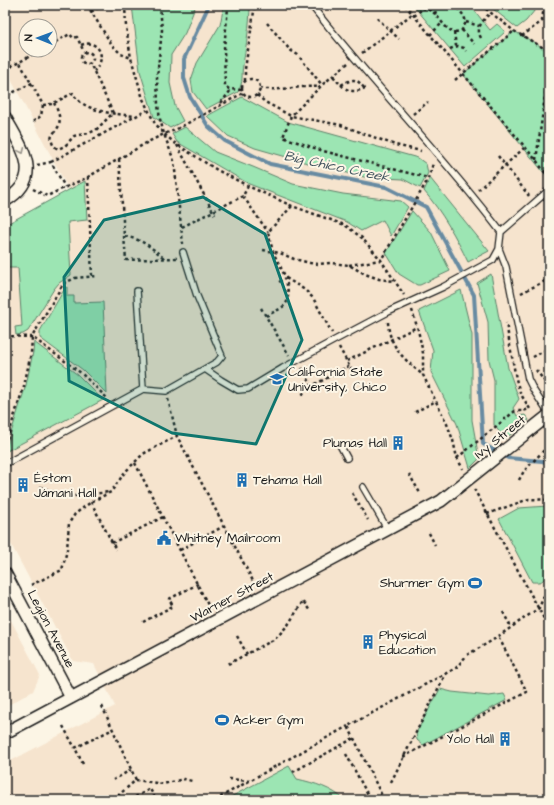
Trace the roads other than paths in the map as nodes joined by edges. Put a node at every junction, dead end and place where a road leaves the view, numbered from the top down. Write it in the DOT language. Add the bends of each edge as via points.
graph roads {
  1 [pos="311,5"];
  2 [pos="5,117"];
  3 [pos="549,190"];
  4 [pos="5,201"];
  5 [pos="502,232"];
  6 [pos="499,249"];
  7 [pos="184,252"];
  8 [pos="137,291"];
  9 [pos="205,369"];
  10 [pos="143,389"];
  11 [pos="549,415"];
  12 [pos="340,445"];
  13 [pos="348,458"];
  14 [pos="5,464"];
  15 [pos="472,478"];
  16 [pos="363,487"];
  17 [pos="388,530"];
  18 [pos="5,573"];
  19 [pos="71,698"];
  20 [pos="5,733"];
  1 -- 5 [label="lane"];
  2 -- 4 [label="street, one-way" via="24,154 28,168 23,186"];
  3 -- 5 [label="lane"];
  5 -- 6 [label="lane"];
  6 -- 9 [label="lane" via="493,260 388,312 248,389 238,390"];
  6 -- 11 [label="lane" via="506,267 528,379"];
  7 -- 9 [label="lane" via="197,296 222,356"];
  8 -- 10 [label="lane"];
  9 -- 10 [label="lane" via="166,391"];
  10 -- 14 [label="lane"];
  11 -- 15 [label="street, Ivy Street"];
  12 -- 13 [label="lane"];
  15 -- 17 [label="street, Warner Street" via="441,501"];
  16 -- 17 [label="lane"];
  17 -- 19 [label="street, Warner Street"];
  18 -- 19 [label="street, Legion Avenue"];
  19 -- 20 [label="street, Warner Street"];
}
